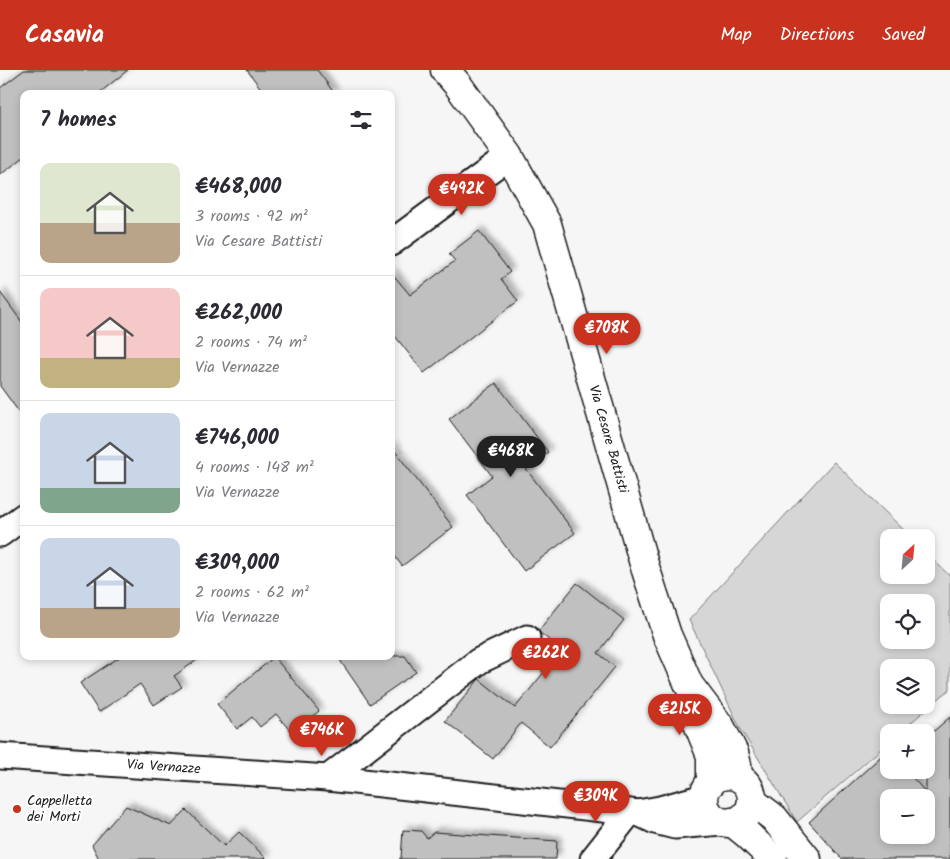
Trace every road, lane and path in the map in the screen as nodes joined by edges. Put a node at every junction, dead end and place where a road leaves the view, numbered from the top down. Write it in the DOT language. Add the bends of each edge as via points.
graph roads {
  1 [pos="445,70"];
  2 [pos="509,156"];
  3 [pos="395,240"];
  4 [pos="20,519"];
  5 [pos="0,534"];
  6 [pos="527,638"];
  7 [pos="689,685"];
  8 [pos="0,756"];
  9 [pos="738,777"];
  10 [pos="328,778"];
  11 [pos="708,790"];
  12 [pos="752,801"];
  13 [pos="634,812"];
  14 [pos="727,822"];
  15 [pos="593,859"];
  16 [pos="773,859"];
  17 [pos="807,859"];
  1 -- 2 [label="street, Via Cesare Battisti"];
  2 -- 3 [label="street"];
  2 -- 7 [label="street, Via Cesare Battisti" via="547,224 644,564 667,635"];
  4 -- 5 [label="street"];
  6 -- 10 [label="street" via="479,662"];
  7 -- 9 [label="street, Via Cesare Battisti" via="720,726 734,753"];
  7 -- 11 [label="street, Via Cesare Battisti" via="694,714 711,756"];
  8 -- 10 [label="street, Via Vernazze"];
  9 -- 11 [label="street" via="716,778"];
  9 -- 12 [label="street, Via Cesare Battisti" via="749,787"];
  10 -- 13 [label="street, Via Vernazze"];
  11 -- 13 [label="street, Via Vernazze" via="660,809"];
  11 -- 14 [label="street, Via Cesare Battisti" via="706,808 712,817"];
  12 -- 14 [label="street" via="741,818"];
  12 -- 17 [label="street, Via Cesare Battisti" via="774,818"];
  13 -- 14 [label="street, Via Vernazze" via="675,826"];
  13 -- 15 [label="street"];
  14 -- 16 [label="street, Via Cesare Battisti" via="748,835"];
}
